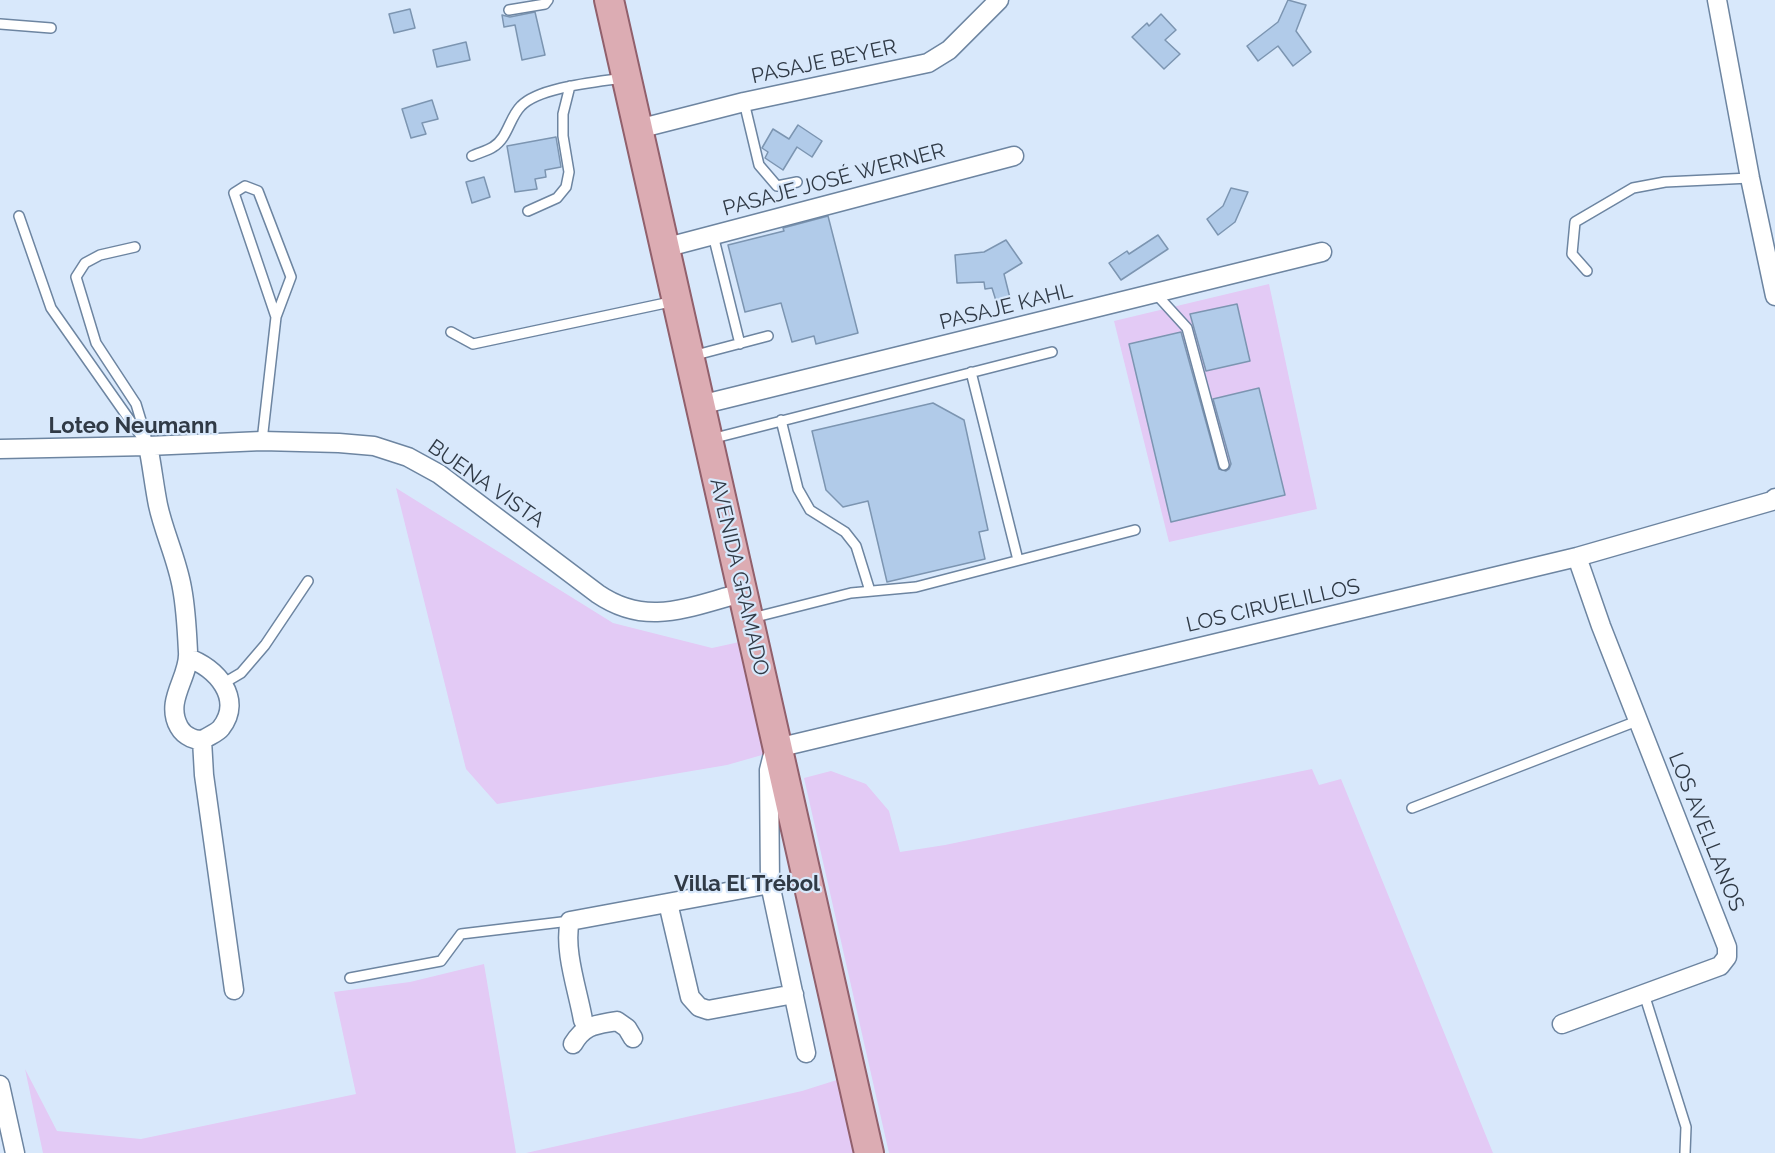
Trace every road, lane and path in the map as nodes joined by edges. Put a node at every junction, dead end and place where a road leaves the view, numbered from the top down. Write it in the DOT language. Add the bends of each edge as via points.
graph roads {
  1 [pos="548,0"];
  2 [pos="609,0"];
  3 [pos="999,0"];
  4 [pos="1717,0"];
  5 [pos="509,10"];
  6 [pos="0,24"];
  7 [pos="51,28"];
  8 [pos="626,78"];
  9 [pos="570,86"];
  10 [pos="744,102"];
  11 [pos="638,129"];
  12 [pos="472,156"];
  13 [pos="1014,156"];
  14 [pos="1750,178"];
  15 [pos="796,182"];
  16 [pos="528,211"];
  17 [pos="19,216"];
  18 [pos="713,235"];
  19 [pos="135,247"];
  20 [pos="664,248"];
  21 [pos="1322,252"];
  22 [pos="1587,271"];
  23 [pos="1156,294"];
  24 [pos="1775,296"];
  25 [pos="676,301"];
  26 [pos="276,317"];
  27 [pos="451,332"];
  28 [pos="768,336"];
  29 [pos="740,344"];
  30 [pos="1052,352"];
  31 [pos="689,357"];
  32 [pos="971,372"];
  33 [pos="700,405"];
  34 [pos="781,420"];
  35 [pos="708,440"];
  36 [pos="262,441"];
  37 [pos="148,446"];
  38 [pos="0,449"];
  39 [pos="1224,465"];
  40 [pos="1775,498"];
  41 [pos="1135,530"];
  42 [pos="1577,557"];
  43 [pos="1018,560"];
  44 [pos="308,580"];
  45 [pos="870,591"];
  46 [pos="745,606"];
  47 [pos="188,658"];
  48 [pos="224,683"];
  49 [pos="1637,721"];
  50 [pos="202,740"];
  51 [pos="777,748"];
  52 [pos="1412,808"];
  53 [pos="770,885"];
  54 [pos="668,903"];
  55 [pos="570,921"];
  56 [pos="350,978"];
  57 [pos="234,990"];
  58 [pos="794,994"];
  59 [pos="1644,994"];
  60 [pos="1562,1024"];
  61 [pos="587,1027"];
  62 [pos="633,1038"];
  63 [pos="573,1044"];
  64 [pos="806,1053"];
  65 [pos="0,1085"];
  66 [pos="4,1118"];
  67 [pos="15,1153"];
  68 [pos="869,1153"];
  69 [pos="1685,1153"];
  1 -- 5 [label="lane" via="545,4"];
  2 -- 8 [label="main road, AVENIDA GRAMADO"];
  3 -- 10 [label="street, PASAJE BEYER" via="948,50 928,63"];
  4 -- 14 [label="street"];
  6 -- 7 [label="lane"];
  8 -- 9 [label="lane"];
  8 -- 11 [label="main road, AVENIDA GRAMADO"];
  9 -- 12 [label="lane" via="537,95 522,105 503,139 493,148"];
  9 -- 16 [label="lane" via="563,114 569,172 566,187 557,198"];
  10 -- 11 [label="street, PASAJE BEYER"];
  10 -- 15 [label="lane" via="759,165 777,186"];
  11 -- 20 [label="main road, AVENIDA GRAMADO"];
  13 -- 18 [label="street, PASAJE JOSÉ WERNER"];
  14 -- 22 [label="lane" via="1665,182 1634,188 1575,222 1572,254"];
  14 -- 24 [label="street"];
  17 -- 37 [label="lane" via="51,309"];
  18 -- 20 [label="street, PASAJE JOSÉ WERNER"];
  18 -- 29 [label="lane"];
  19 -- 37 [label="lane" via="100,255 86,263 76,277 96,344 136,405"];
  20 -- 25 [label="main road, AVENIDA GRAMADO"];
  21 -- 23 [label="street, PASAJE KAHL"];
  23 -- 33 [label="street, PASAJE KAHL"];
  23 -- 39 [label="lane" via="1187,328"];
  25 -- 27 [label="lane" via="473,344"];
  25 -- 31 [label="main road, AVENIDA GRAMADO"];
  26 -- 26 [label="lane" via="234,193 245,186 258,190 291,277"];
  26 -- 36 [label="lane"];
  28 -- 29 [label="lane"];
  29 -- 31 [label="lane"];
  30 -- 32 [label="lane"];
  31 -- 33 [label="main road, AVENIDA GRAMADO"];
  32 -- 34 [label="lane"];
  32 -- 43 [label="lane"];
  33 -- 35 [label="main road, AVENIDA GRAMADO"];
  34 -- 35 [label="lane"];
  34 -- 45 [label="lane" via="798,489 810,510 845,532 856,546"];
  35 -- 46 [label="main road, AVENIDA GRAMADO"];
  36 -- 37 [label="street, BUENA VISTA"];
  36 -- 46 [label="street, BUENA VISTA" via="357,444 408,457 439,474 622,608 663,613"];
  37 -- 38 [label="street, BUENA VISTA"];
  37 -- 47 [label="street" via="158,505 182,589"];
  40 -- 42 [label="street, LOS CIRUELILLOS"];
  41 -- 43 [label="lane"];
  42 -- 49 [label="street, LOS AVELLANOS"];
  42 -- 51 [label="street, LOS CIRUELILLOS"];
  43 -- 45 [label="lane" via="916,587"];
  44 -- 48 [label="lane" via="265,645 241,673"];
  45 -- 46 [label="lane"];
  46 -- 51 [label="main road, AVENIDA GRAMADO"];
  47 -- 48 [label="street"];
  47 -- 50 [label="street" via="174,709 179,727 189,738"];
  48 -- 50 [label="street" via="229,714 220,729"];
  49 -- 52 [label="lane"];
  49 -- 59 [label="street, LOS AVELLANOS" via="1727,947 1727,957 1720,966"];
  50 -- 57 [label="street"];
  51 -- 53 [label="street" via="769,770"];
  51 -- 68 [label="main road, AVENIDA GRAMADO"];
  53 -- 54 [label="street"];
  53 -- 58 [label="street"];
  54 -- 55 [label="street"];
  54 -- 58 [label="street" via="690,997 699,1007 708,1010"];
  55 -- 56 [label="lane" via="461,934 441,961"];
  55 -- 61 [label="street" via="568,944"];
  58 -- 64 [label="street"];
  59 -- 60 [label="street, LOS AVELLANOS"];
  59 -- 69 [label="lane" via="1686,1127"];
  61 -- 62 [label="street" via="617,1021"];
  61 -- 63 [label="street"];
  65 -- 66 [label="street"];
  66 -- 67 [label="street"];
}
